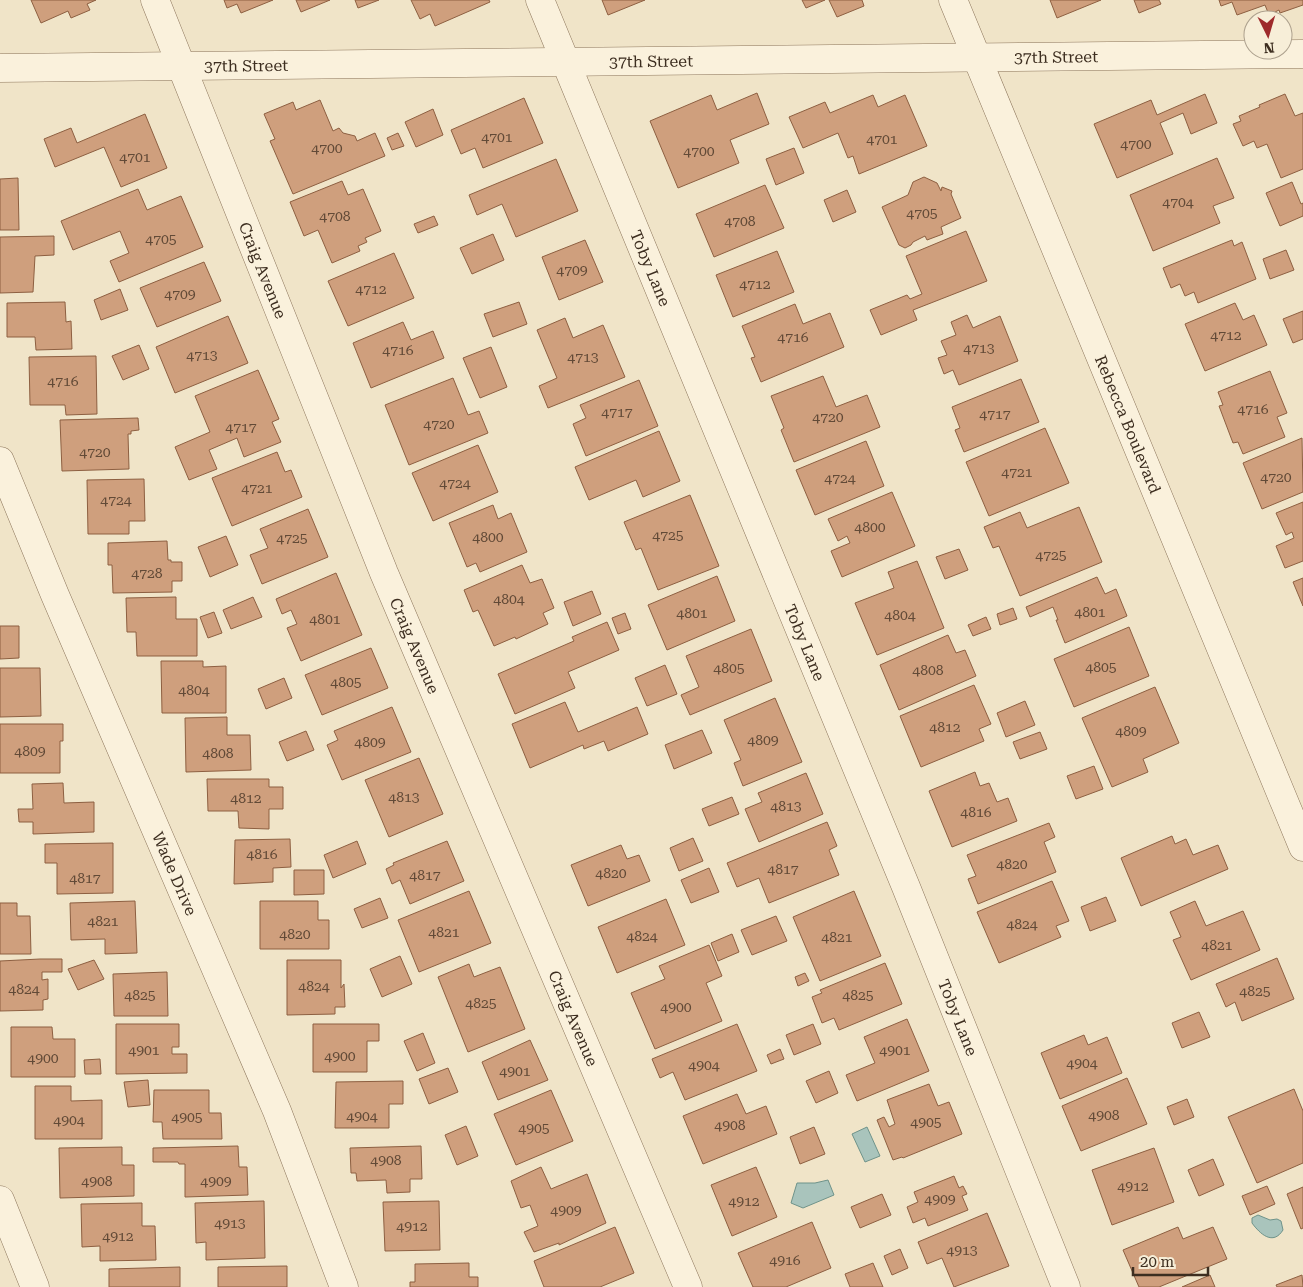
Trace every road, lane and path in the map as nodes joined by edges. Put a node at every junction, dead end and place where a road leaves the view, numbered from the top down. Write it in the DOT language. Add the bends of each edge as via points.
graph roads {
  1 [pos="155,0"];
  2 [pos="540,0"];
  3 [pos="953,0"];
  4 [pos="1303,54"];
  5 [pos="978,59"];
  6 [pos="566,63"];
  7 [pos="183,67"];
  8 [pos="0,68"];
  9 [pos="0,461"];
  10 [pos="1303,847"];
  11 [pos="0,1200"];
  12 [pos="35,1287"];
  13 [pos="344,1287"];
  14 [pos="688,1287"];
  15 [pos="1066,1287"];
  1 -- 7 [label="street, Craig Avenue"];
  2 -- 6 [label="street, Toby Lane"];
  3 -- 5 [label="street, Rebecca Boulevard"];
  4 -- 5 [label="street, 37th Street"];
  5 -- 6 [label="street, 37th Street"];
  5 -- 10 [label="street, Rebecca Boulevard"];
  6 -- 7 [label="street, 37th Street"];
  6 -- 15 [label="street, Toby Lane" via="906,887"];
  7 -- 8 [label="street, 37th Street"];
  7 -- 14 [label="street, Craig Avenue" via="384,573"];
  9 -- 13 [label="street, Wade Drive" via="277,1111"];
  11 -- 12 [label="street"];
}
